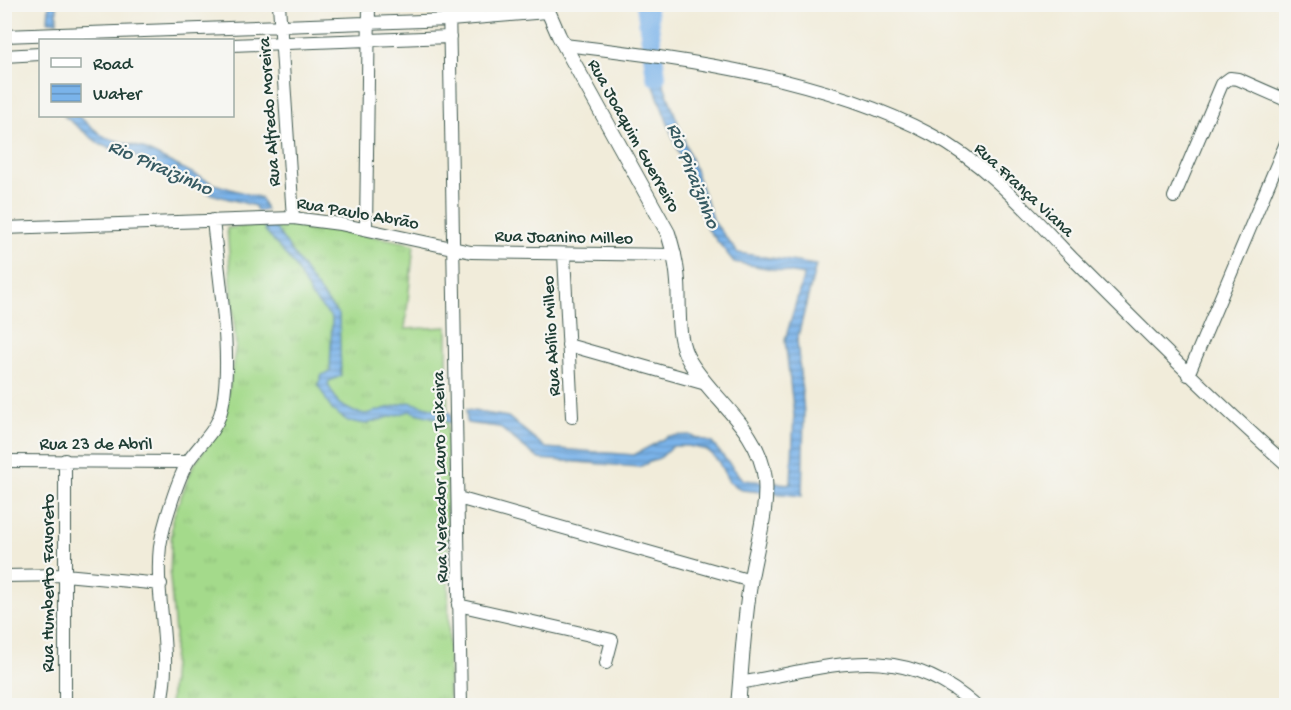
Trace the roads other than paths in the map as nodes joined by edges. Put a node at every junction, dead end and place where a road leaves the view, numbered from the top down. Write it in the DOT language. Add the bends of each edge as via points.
graph roads {
  1 [pos="279,4"];
  2 [pos="369,4"];
  3 [pos="449,4"];
  4 [pos="546,8"];
  5 [pos="450,20"];
  6 [pos="368,23"];
  7 [pos="280,26"];
  8 [pos="4,36"];
  9 [pos="119,36"];
  10 [pos="450,36"];
  11 [pos="367,40"];
  12 [pos="280,43"];
  13 [pos="234,45"];
  14 [pos="564,45"];
  15 [pos="39,54"];
  16 [pos="4,56"];
  17 [pos="1287,100"];
  18 [pos="1287,143"];
  19 [pos="1174,197"];
  20 [pos="293,218"];
  21 [pos="213,220"];
  22 [pos="4,228"];
  23 [pos="366,229"];
  24 [pos="453,248"];
  25 [pos="564,254"];
  26 [pos="675,255"];
  27 [pos="568,345"];
  28 [pos="1188,375"];
  29 [pos="706,384"];
  30 [pos="572,417"];
  31 [pos="65,460"];
  32 [pos="4,461"];
  33 [pos="187,462"];
  34 [pos="1287,464"];
  35 [pos="458,498"];
  36 [pos="65,575"];
  37 [pos="4,576"];
  38 [pos="750,581"];
  39 [pos="161,584"];
  40 [pos="459,605"];
  41 [pos="606,663"];
  42 [pos="740,683"];
  43 [pos="65,705"];
  44 [pos="160,705"];
  45 [pos="461,705"];
  46 [pos="738,705"];
  47 [pos="976,705"];
  1 -- 7 [label="street, Rua Alfredo Moreira"];
  2 -- 6 [label="street"];
  3 -- 5 [label="street, Rua Vereador Lauro Teixeira"];
  4 -- 5 [label="street"];
  4 -- 14 [label="street, Rua Joaquim Guerreiro"];
  5 -- 6 [label="street"];
  5 -- 10 [label="street, Rua Vereador Lauro Teixeira"];
  6 -- 7 [label="street"];
  6 -- 11 [label="street"];
  7 -- 9 [label="street"];
  7 -- 12 [label="street, Rua Alfredo Moreira"];
  8 -- 9 [label="street"];
  10 -- 11 [label="street"];
  10 -- 24 [label="street, Rua Vereador Lauro Teixeira"];
  11 -- 12 [label="street"];
  11 -- 23 [label="street"];
  12 -- 13 [label="street"];
  12 -- 20 [label="street, Rua Alfredo Moreira"];
  14 -- 26 [label="street, Rua Joaquim Guerreiro" via="659,212"];
  14 -- 28 [label="street, Rua França Viana" via="642,54 777,80 874,108 933,135 975,162"];
  15 -- 16 [label="street"];
  17 -- 19 [label="street" via="1238,79 1230,78 1222,84"];
  18 -- 28 [label="street"];
  20 -- 21 [label="street, Rua Paulo Abrão"];
  20 -- 23 [label="street, Rua Paulo Abrão"];
  21 -- 22 [label="street, Rua Paulo Abrão"];
  21 -- 33 [label="street" via="226,367 223,402 209,435"];
  23 -- 24 [label="street, Rua Paulo Abrão"];
  24 -- 25 [label="street, Rua Joanino Milleo" via="471,252"];
  24 -- 35 [label="street, Rua Vereador Lauro Teixeira"];
  25 -- 26 [label="street, Rua Joanino Milleo"];
  25 -- 27 [label="street, Rua Abílio Milleo"];
  26 -- 29 [label="street, Rua Joaquim Guerreiro" via="683,346"];
  27 -- 29 [label="street"];
  27 -- 30 [label="street, Rua Abílio Milleo"];
  28 -- 34 [label="street, Rua França Viana"];
  29 -- 38 [label="street, Rua Joaquim Guerreiro" via="751,440 761,461 765,496"];
  31 -- 32 [label="street, Rua 23 de Abril"];
  31 -- 33 [label="street, Rua 23 de Abril"];
  31 -- 36 [label="street, Rua Humberto Favoreto"];
  33 -- 39 [label="street" via="166,519 160,548"];
  35 -- 38 [label="street"];
  35 -- 40 [label="street, Rua Vereador Lauro Teixeira"];
  36 -- 37 [label="street"];
  36 -- 39 [label="street"];
  36 -- 43 [label="street, Rua Humberto Favoreto"];
  38 -- 42 [label="street, Rua Joaquim Guerreiro"];
  39 -- 44 [label="street" via="166,660"];
  40 -- 41 [label="street" via="612,640"];
  40 -- 45 [label="street, Rua Vereador Lauro Teixeira"];
  42 -- 46 [label="street, Rua Joaquim Guerreiro"];
  42 -- 47 [label="street" via="841,665 898,663 924,671 959,690"];
}
